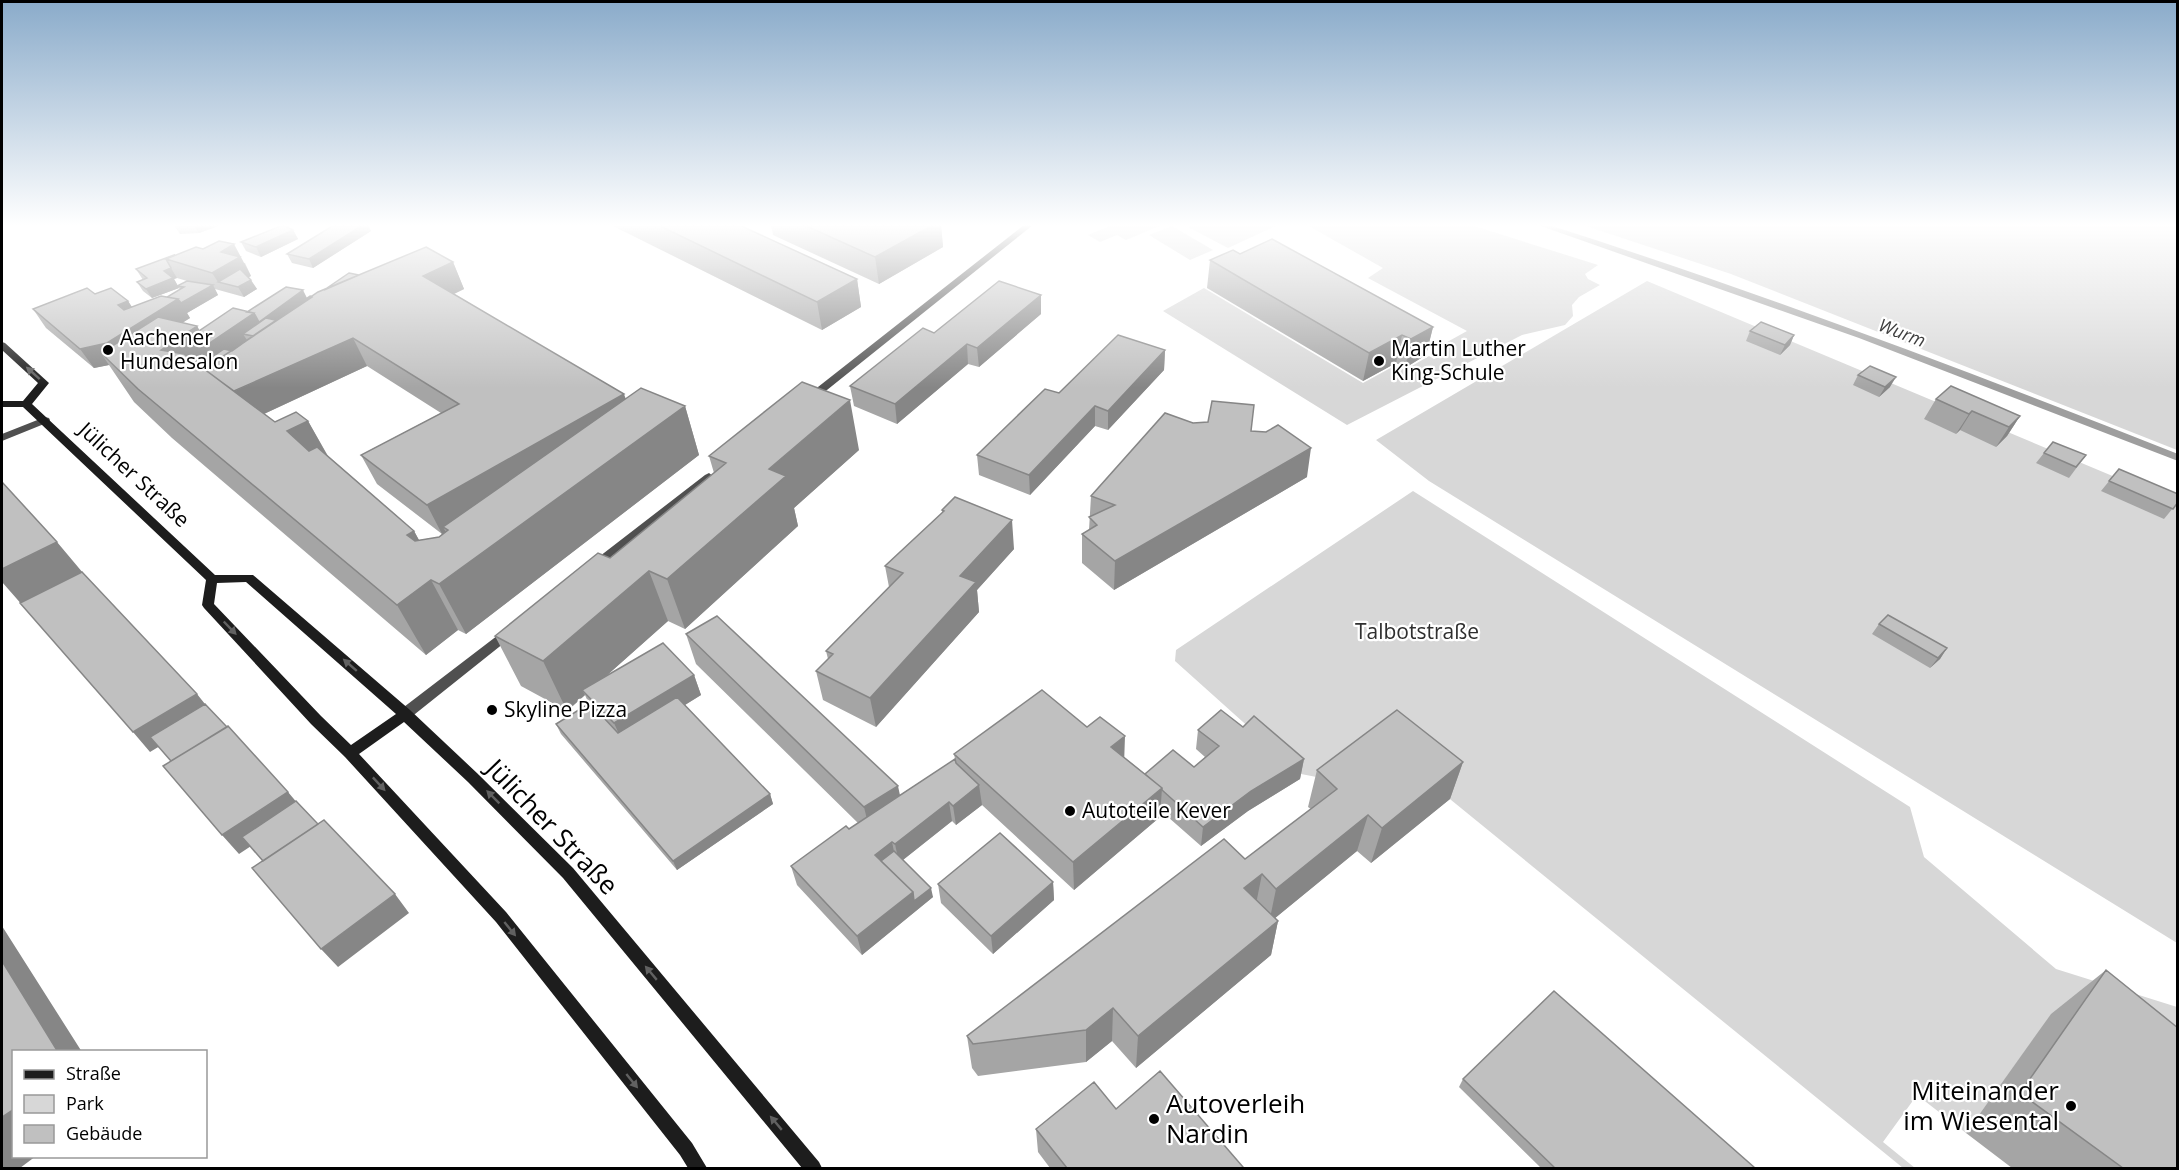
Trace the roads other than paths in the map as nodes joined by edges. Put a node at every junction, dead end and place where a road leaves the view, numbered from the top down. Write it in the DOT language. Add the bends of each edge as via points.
graph roads {
  1 [pos="960,280"];
  2 [pos="2,345"];
  3 [pos="2,404"];
  4 [pos="26,404"];
  5 [pos="802,404"];
  6 [pos="45,420"];
  7 [pos="2,438"];
  8 [pos="718,471"];
  9 [pos="586,573"];
  10 [pos="212,579"];
  11 [pos="520,625"];
  12 [pos="405,714"];
  13 [pos="350,753"];
  14 [pos="698,1168"];
  15 [pos="813,1168"];
  1 -- 5 [label="street"];
  4 -- 2 [label="main road, one-way" via="44,383"];
  3 -- 4 [label="main road"];
  4 -- 6 [label="main road, Jülicher Straße"];
  6 -- 7 [label="street"];
  6 -- 10 [label="main road, Jülicher Straße"];
  8 -- 9 [label="street"];
  12 -- 10 [label="main road, Jülicher Straße, one-way" via="249,578"];
  10 -- 13 [label="main road, one-way" via="208,605"];
  11 -- 12 [label="street"];
  12 -- 13 [label="main road"];
  15 -- 12 [label="main road, Jülicher Straße, one-way" via="568,873"];
  13 -- 14 [label="main road, one-way" via="501,917"];
}
